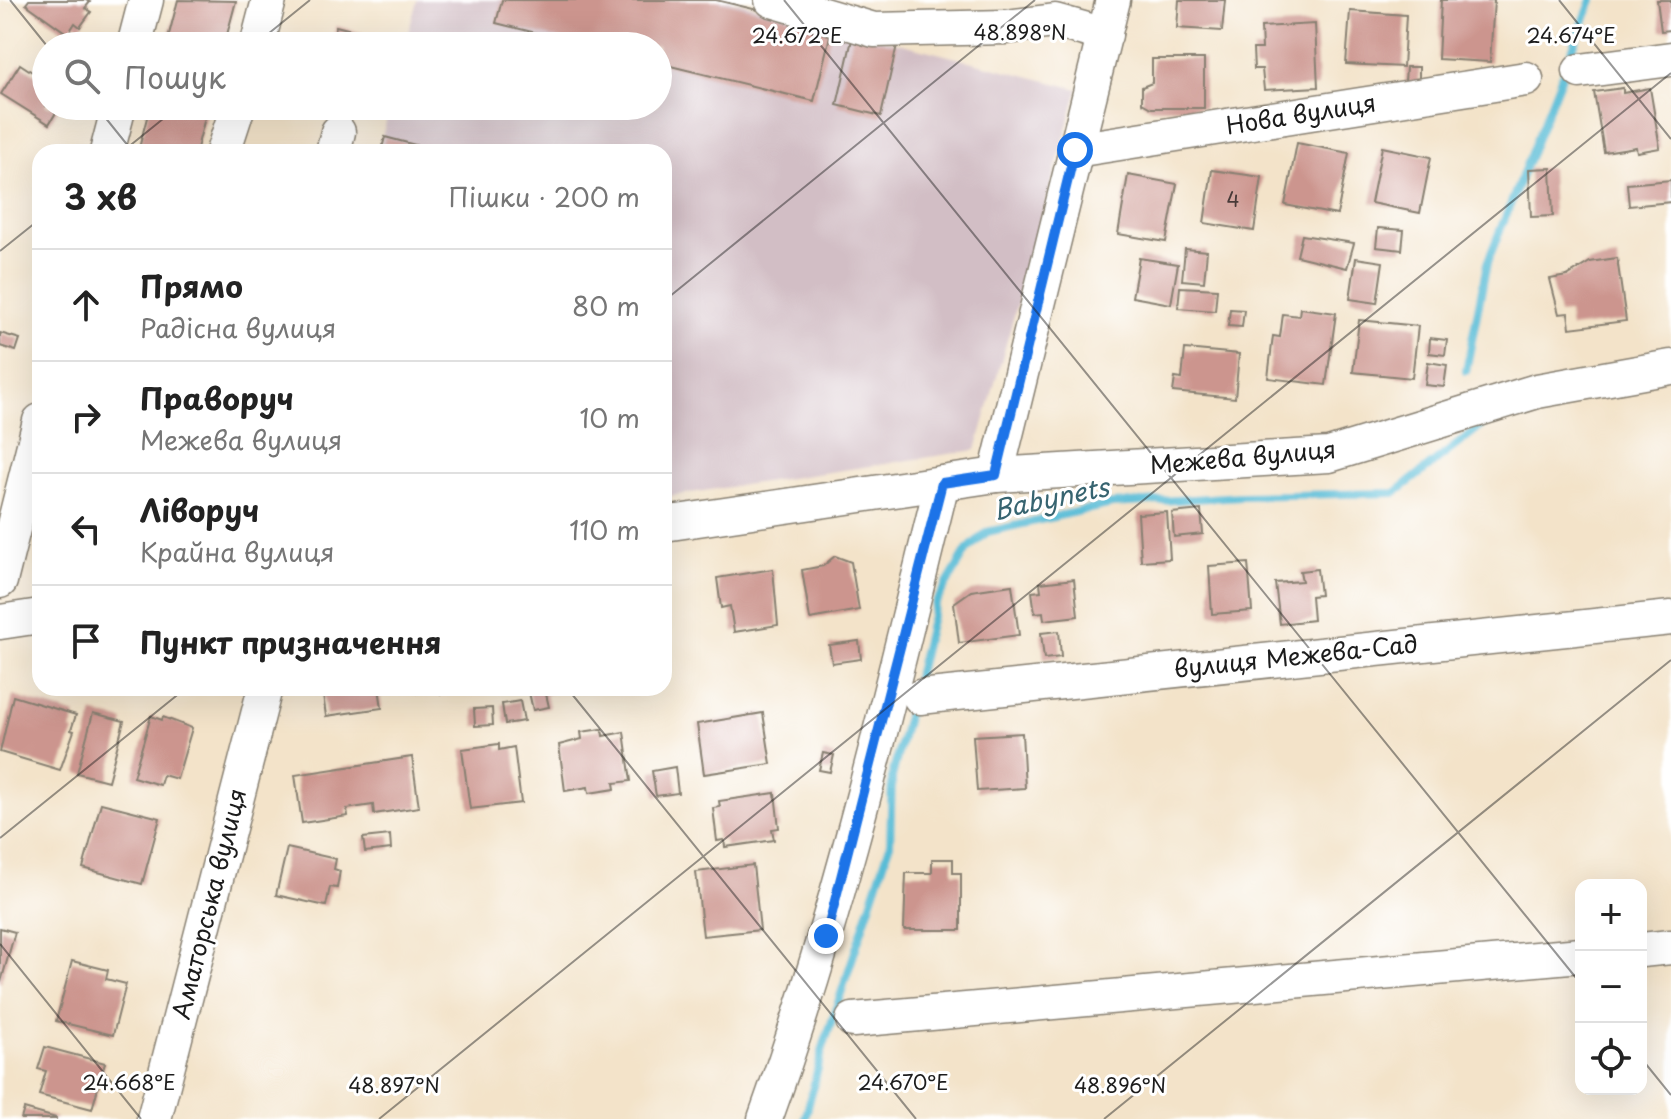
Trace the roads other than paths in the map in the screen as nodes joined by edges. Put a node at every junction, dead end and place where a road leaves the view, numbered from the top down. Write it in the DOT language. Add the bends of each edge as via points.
graph roads {
  1 [pos="146,0"];
  2 [pos="269,0"];
  3 [pos="772,0"];
  4 [pos="1113,0"];
  5 [pos="138,32"];
  6 [pos="261,32"];
  7 [pos="1105,35"];
  8 [pos="1671,59"];
  9 [pos="1580,71"];
  10 [pos="1526,79"];
  11 [pos="115,120"];
  12 [pos="233,120"];
  13 [pos="109,144"];
  14 [pos="226,144"];
  15 [pos="1075,150"];
  16 [pos="1671,367"];
  17 [pos="32,453"];
  18 [pos="996,475"];
  19 [pos="942,483"];
  20 [pos="672,523"];
  21 [pos="0,581"];
  22 [pos="32,617"];
  23 [pos="1671,618"];
  24 [pos="0,622"];
  25 [pos="263,696"];
  26 [pos="920,697"];
  27 [pos="1671,947"];
  28 [pos="1647,949"];
  29 [pos="1575,956"];
  30 [pos="853,1020"];
  31 [pos="154,1119"];
  32 [pos="765,1119"];
  1 -- 5 [label="street"];
  2 -- 6 [label="street"];
  3 -- 7 [label="street" via="874,30 1055,21"];
  4 -- 7 [label="street"];
  7 -- 15 [label="street"];
  8 -- 9 [label="street"];
  10 -- 15 [label="street, Нова вулиця"];
  11 -- 13 [label="street"];
  12 -- 14 [label="street"];
  15 -- 18 [label="street"];
  16 -- 18 [label="street, Межева вулиця" via="1537,391 1329,455"];
  17 -- 21 [label="street"];
  18 -- 19 [label="street, Межева вулиця"];
  19 -- 20 [label="street, Межева вулиця"];
  19 -- 32 [label="street" via="835,906"];
  22 -- 24 [label="street"];
  23 -- 26 [label="street, вулиця Межева-Сад"];
  25 -- 31 [label="street, Аматорська вулиця"];
  27 -- 28 [label="street"];
  29 -- 30 [label="street"];
}
